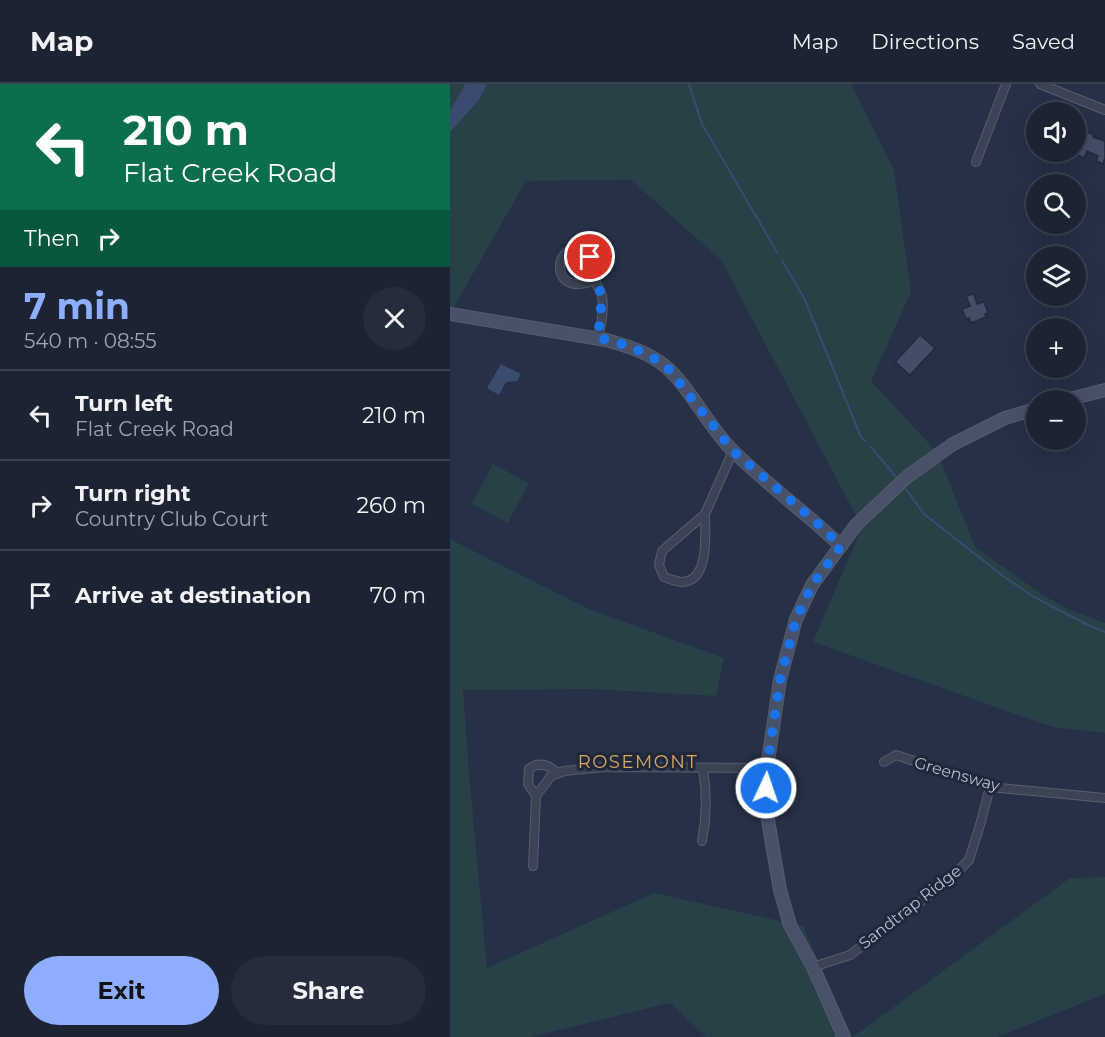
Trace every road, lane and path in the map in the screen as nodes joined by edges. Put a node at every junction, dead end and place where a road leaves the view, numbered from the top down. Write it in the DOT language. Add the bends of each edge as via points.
graph roads {
  1 [pos="1006,84"];
  2 [pos="1040,84"];
  3 [pos="1105,110"];
  4 [pos="976,162"];
  5 [pos="595,280"];
  6 [pos="450,314"];
  7 [pos="598,338"];
  8 [pos="1105,390"];
  9 [pos="1086,395"];
  10 [pos="1026,412"];
  11 [pos="733,451"];
  12 [pos="705,514"];
  13 [pos="841,546"];
  14 [pos="884,762"];
  15 [pos="767,768"];
  16 [pos="703,769"];
  17 [pos="558,773"];
  18 [pos="990,787"];
  19 [pos="536,796"];
  20 [pos="1105,798"];
  21 [pos="702,841"];
  22 [pos="533,866"];
  23 [pos="813,967"];
  24 [pos="843,1034"];
  1 -- 4 [label="street"];
  2 -- 3 [label="street"];
  5 -- 5 [label="street" via="590,257 571,250 563,255 560,274 567,282 578,285"];
  5 -- 7 [label="street" via="602,296"];
  6 -- 7 [label="street"];
  7 -- 11 [label="street" via="630,346 667,367"];
  8 -- 9 [label="street"];
  10 -- 13 [label="street" via="953,444 921,465 856,525"];
  11 -- 12 [label="street"];
  11 -- 13 [label="street"];
  12 -- 12 [label="street" via="704,562 699,571 690,580 680,582 664,577 659,565 662,551"];
  13 -- 15 [label="street" via="812,585 796,619 780,680"];
  14 -- 18 [label="street, Greensway" via="896,755"];
  15 -- 16 [label="street"];
  15 -- 23 [label="street" via="766,808 780,890 790,925"];
  16 -- 17 [label="street" via="598,767"];
  16 -- 21 [label="street" via="706,805"];
  17 -- 19 [label="street"];
  17 -- 19 [label="street" via="542,764 529,769 528,784"];
  18 -- 20 [label="street, Greensway"];
  18 -- 23 [label="street, Sandtrap Ridge" via="969,860 948,881 850,955"];
  19 -- 22 [label="street"];
  23 -- 24 [label="street"];
}
